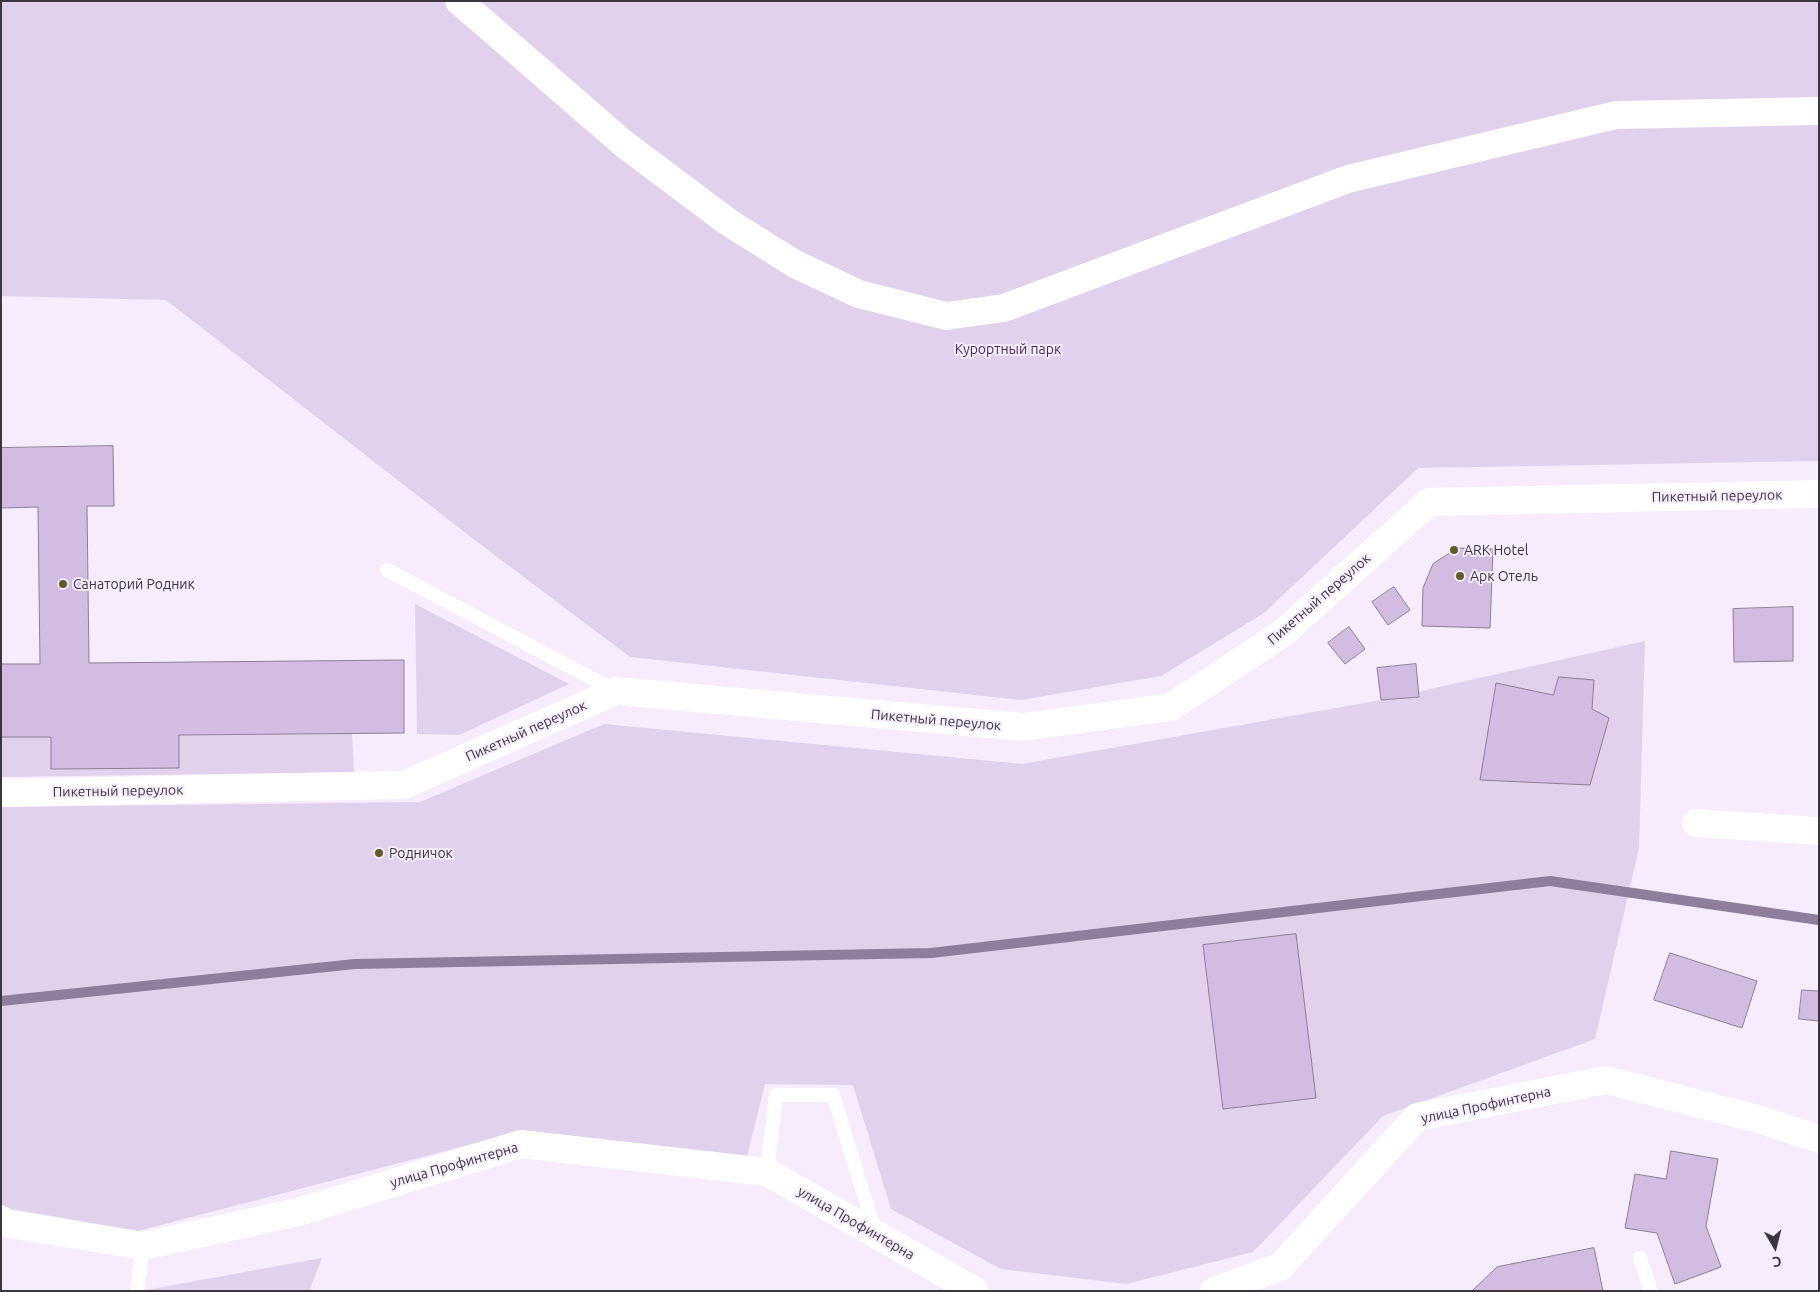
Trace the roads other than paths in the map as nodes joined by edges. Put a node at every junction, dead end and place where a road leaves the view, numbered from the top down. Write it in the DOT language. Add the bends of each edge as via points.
graph roads {
  1 [pos="459,1"];
  2 [pos="1819,111"];
  3 [pos="1819,494"];
  4 [pos="387,570"];
  5 [pos="616,691"];
  6 [pos="1,793"];
  7 [pos="1696,823"];
  8 [pos="1819,830"];
  9 [pos="1819,1139"];
  10 [pos="767,1172"];
  11 [pos="1,1220"];
  12 [pos="876,1234"];
  13 [pos="143,1246"];
  14 [pos="1640,1258"];
  15 [pos="137,1291"];
  16 [pos="975,1291"];
  17 [pos="1214,1291"];
  18 [pos="1650,1291"];
  1 -- 2 [label="street" via="624,144 728,222 794,264 859,294 946,316 1004,308 1348,179 1607,117"];
  3 -- 5 [label="street, Пикетный переулок" via="1429,502 1283,633 1171,707 1023,728"];
  4 -- 5 [label="lane"];
  5 -- 6 [label="street, Пикетный переулок" via="404,786"];
  7 -- 8 [label="street"];
  9 -- 17 [label="street, улица Профинтерна" via="1758,1119 1606,1080 1417,1117 1280,1267"];
  10 -- 12 [label="street, улица Профинтерна"];
  10 -- 12 [label="lane" via="776,1095 833,1094"];
  10 -- 13 [label="street, улица Профинтерна" via="521,1144 298,1212"];
  11 -- 13 [label="street, улица Профинтерна"];
  12 -- 16 [label="street, улица Профинтерна"];
  13 -- 15 [label="lane"];
  14 -- 18 [label="lane"];
}
